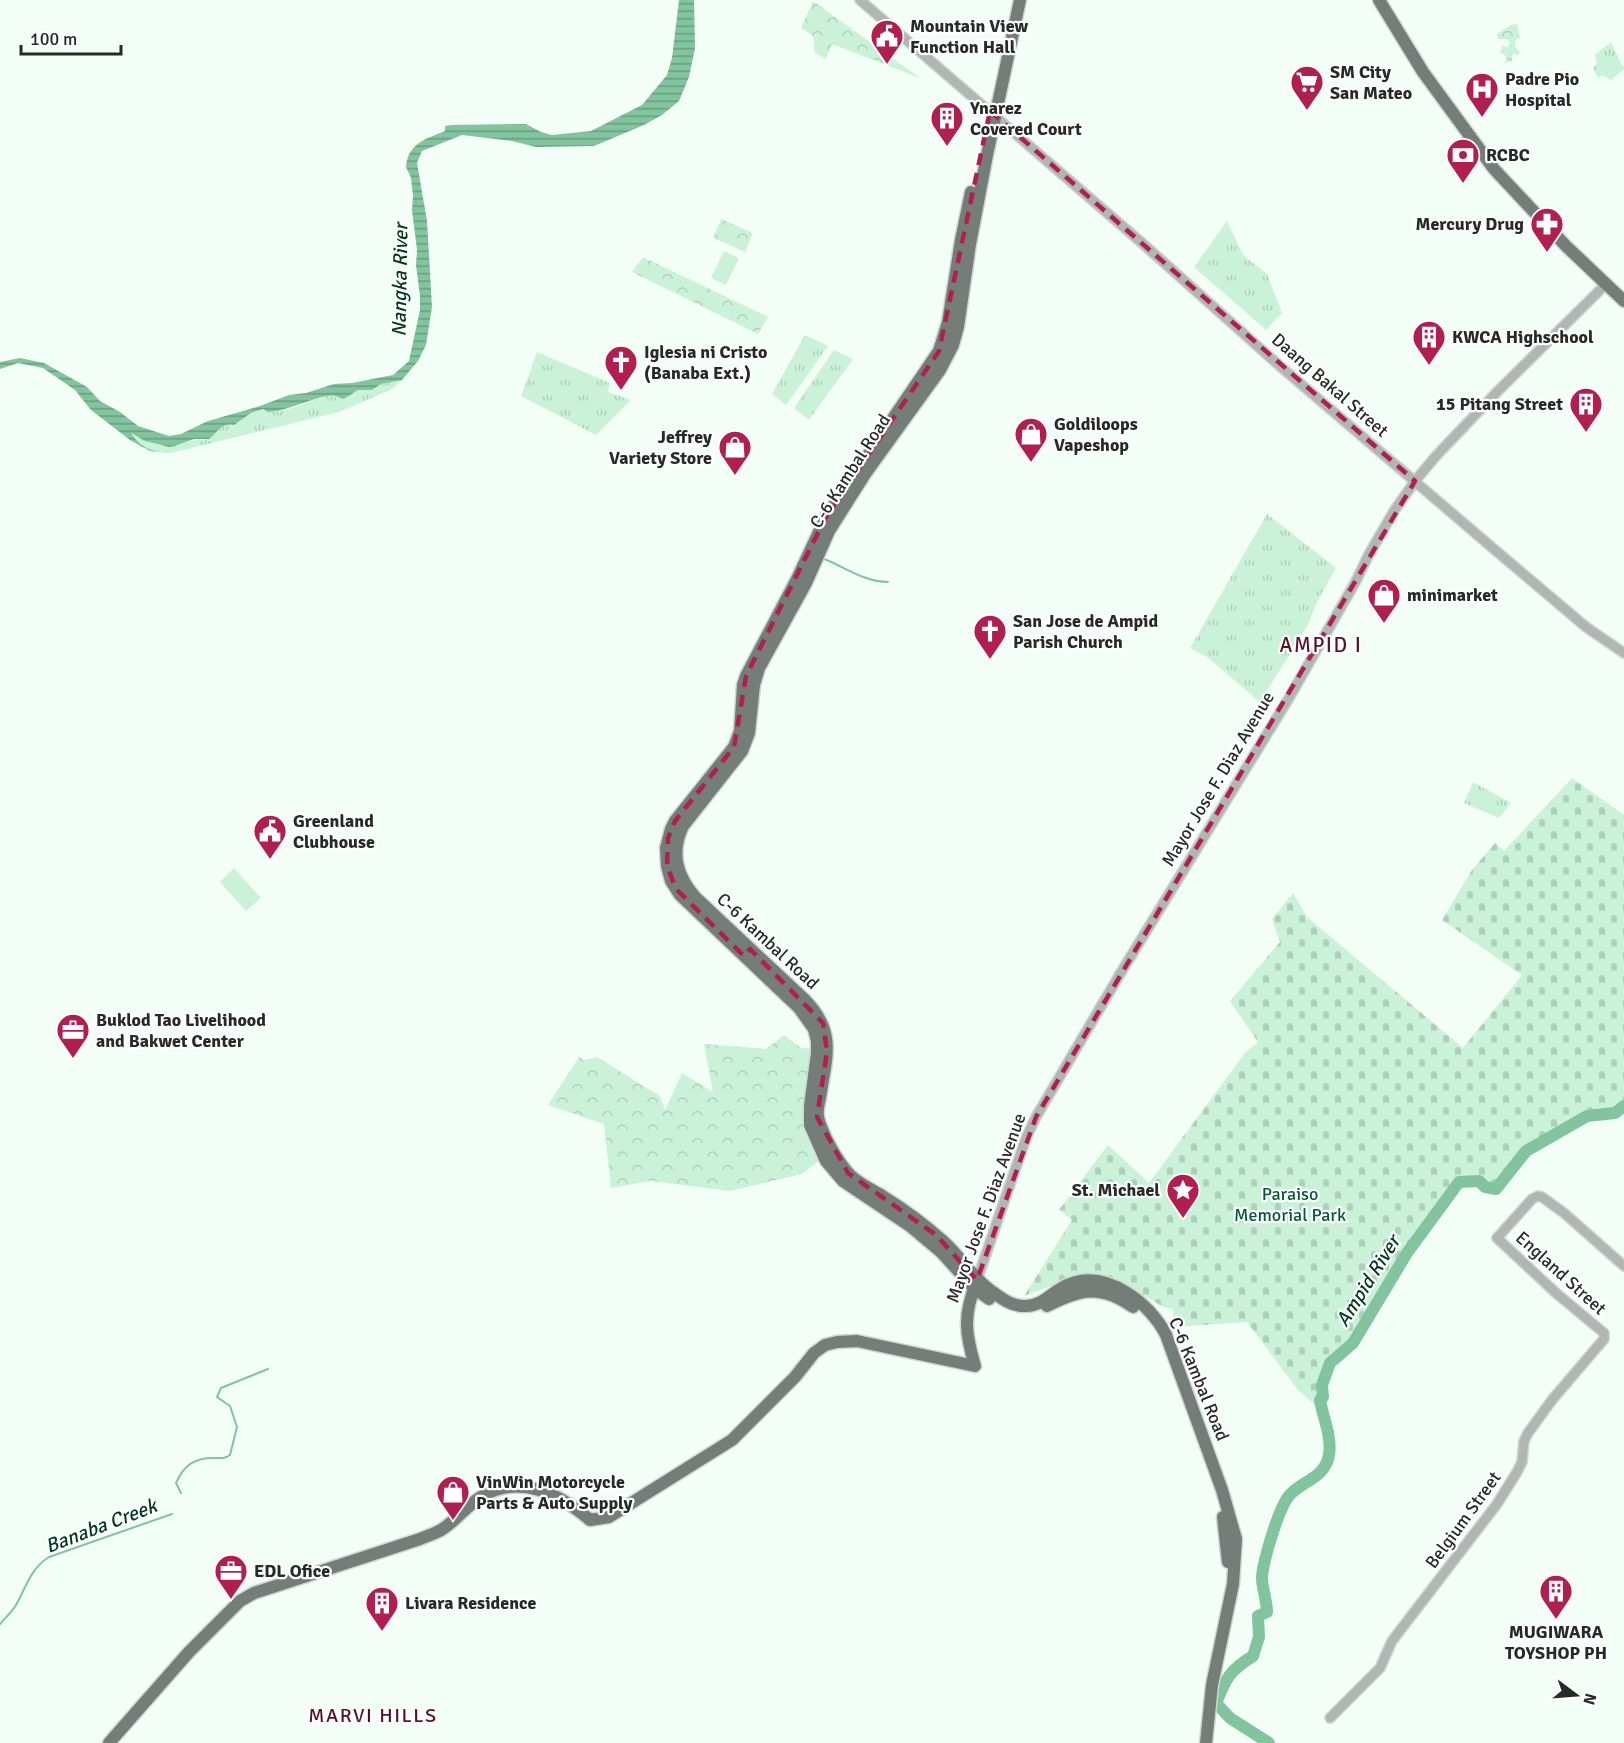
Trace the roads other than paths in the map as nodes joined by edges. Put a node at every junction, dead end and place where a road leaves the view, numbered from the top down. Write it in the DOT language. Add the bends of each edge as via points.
graph roads {
  1 [pos="860,0"];
  2 [pos="1012,0"];
  3 [pos="1020,0"];
  4 [pos="1379,0"];
  5 [pos="993,114"];
  6 [pos="1606,284"];
  7 [pos="1624,301"];
  8 [pos="1415,481"];
  9 [pos="1624,653"];
  10 [pos="1624,1266"];
  11 [pos="976,1284"];
  12 [pos="1604,1333"];
  13 [pos="1330,1718"];
  14 [pos="109,1743"];
  15 [pos="1199,1743"];
  16 [pos="1206,1743"];
  1 -- 5 [label="street, Daang Bakal Street"];
  2 -- 5 [label="main road, C-6 Kambal Road"];
  3 -- 5 [label="main road, C-6 Kambal Road"];
  4 -- 6 [label="main road" via="1423,72 1494,169"];
  5 -- 8 [label="street, Daang Bakal Street"];
  5 -- 11 [label="main road, C-6 Kambal Road" via="961,240 948,322 939,351 826,517 746,676 735,747 675,821 668,838 667,866 676,889 688,904 747,952 814,1029 817,1053 810,1125 831,1167 848,1185 910,1226"];
  6 -- 7 [label="main road"];
  6 -- 8 [label="street, Mayor Jose F. Diaz Avenue" via="1497,392"];
  8 -- 9 [label="street, Daang Bakal Street" via="1586,627"];
  8 -- 11 [label="street, Mayor Jose F. Diaz Avenue" via="1289,698 1036,1116"];
  10 -- 12 [label="street, England Street" via="1564,1213 1538,1196 1497,1238"];
  11 -- 14 [label="main road, Mayor Jose F. Diaz Avenue" via="966,1323 975,1366 857,1341 825,1345 732,1440 609,1517 590,1520 551,1492 515,1486 497,1489 441,1529 420,1539 254,1593 240,1601 189,1652"];
  11 -- 15 [label="main road, C-6 Kambal Road" via="1007,1309 1025,1313 1074,1293 1104,1293 1137,1310 1159,1339 1225,1525 1227,1577"];
  11 -- 16 [label="main road, C-6 Kambal Road" via="1010,1303 1025,1306 1040,1303 1072,1283 1088,1280 1105,1284 1142,1304 1163,1329 1236,1539 1233,1584 1212,1684"];
  12 -- 13 [label="street, Belgium Street" via="1604,1339 1528,1433 1522,1462 1497,1504 1392,1641 1380,1668"];
}
